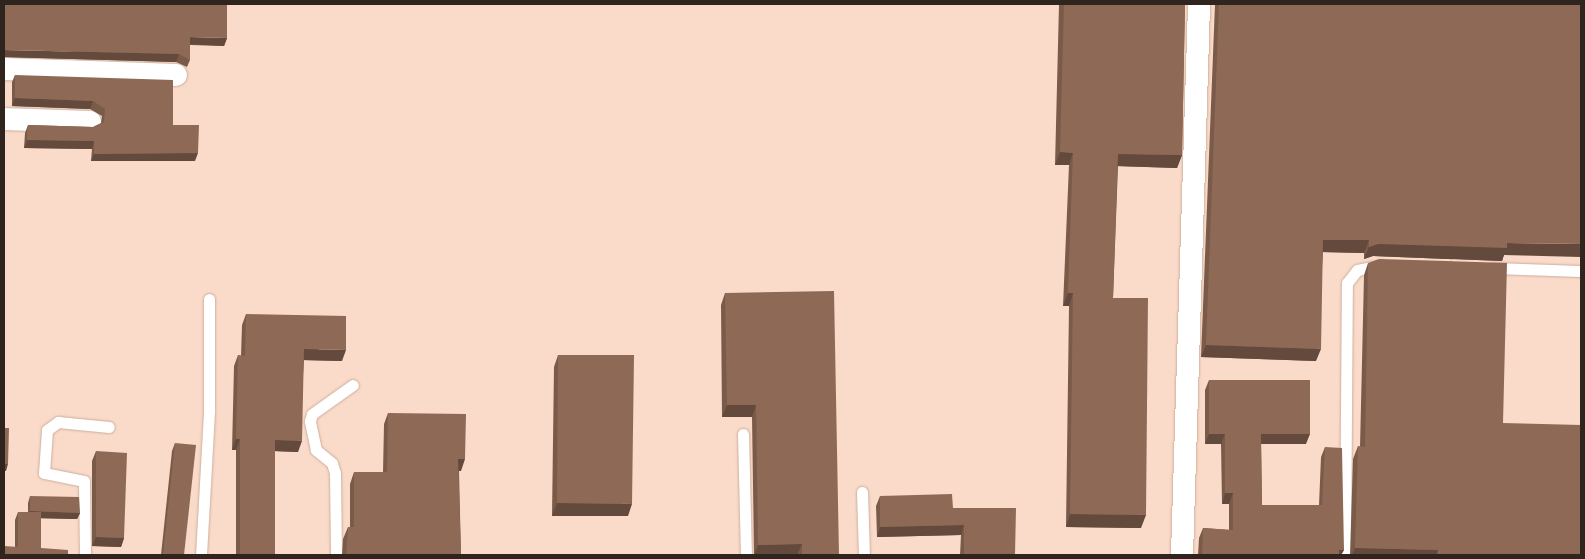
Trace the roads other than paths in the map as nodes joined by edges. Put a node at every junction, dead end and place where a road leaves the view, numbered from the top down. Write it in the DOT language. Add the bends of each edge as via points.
graph roads {
  1 [pos="1199,4"];
  2 [pos="4,69"];
  3 [pos="176,75"];
  4 [pos="4,119"];
  5 [pos="90,122"];
  6 [pos="1393,265"];
  7 [pos="1482,268"];
  8 [pos="1581,271"];
  9 [pos="209,299"];
  10 [pos="353,385"];
  11 [pos="109,427"];
  12 [pos="743,434"];
  13 [pos="862,492"];
  14 [pos="85,555"];
  15 [pos="201,555"];
  16 [pos="336,555"];
  17 [pos="746,555"];
  18 [pos="864,555"];
  19 [pos="1182,555"];
  20 [pos="1345,555"];
  1 -- 19 [label="street"];
  2 -- 3 [label="street"];
  4 -- 5 [label="street"];
  6 -- 20 [label="lane" via="1373,264 1357,270 1347,283"];
  7 -- 8 [label="lane"];
  9 -- 15 [label="lane" via="209,410"];
  10 -- 16 [label="lane" via="312,414 310,421 316,450 332,463 335,473"];
  11 -- 14 [label="lane" via="58,422 47,430 44,473 84,481"];
  12 -- 17 [label="lane"];
  13 -- 18 [label="lane"];
}
